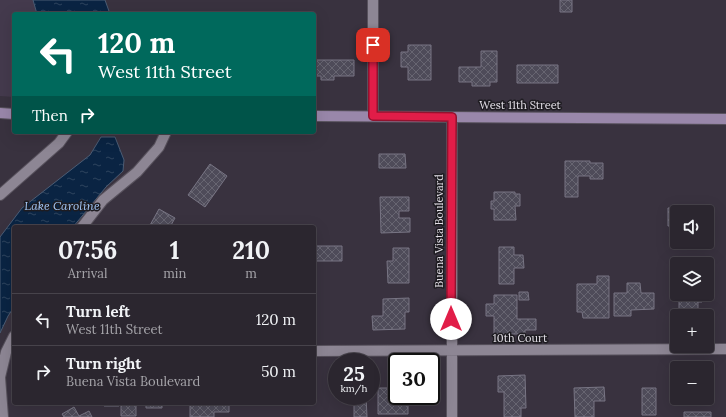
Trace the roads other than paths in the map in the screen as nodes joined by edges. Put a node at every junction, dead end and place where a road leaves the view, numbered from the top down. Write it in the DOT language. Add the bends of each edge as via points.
graph roads {
  1 [pos="373,0"];
  2 [pos="0,113"];
  3 [pos="12,114"];
  4 [pos="316,116"];
  5 [pos="373,116"];
  6 [pos="452,117"];
  7 [pos="726,119"];
  8 [pos="66,134"];
  9 [pos="165,134"];
  10 [pos="0,195"];
  11 [pos="84,225"];
  12 [pos="726,349"];
  13 [pos="451,350"];
  14 [pos="316,351"];
  15 [pos="10,352"];
  16 [pos="3,417"];
  17 [pos="452,417"];
  1 -- 5 [label="street"];
  2 -- 3 [label="main road"];
  4 -- 5 [label="main road, West 11th Street"];
  5 -- 6 [label="main road, West 11th Street"];
  6 -- 7 [label="main road, West 11th Street"];
  6 -- 13 [label="street, Buena Vista Boulevard"];
  8 -- 10 [label="street" via="59,143"];
  9 -- 11 [label="street" via="159,147 137,172 103,200"];
  12 -- 13 [label="street, 10th Court"];
  13 -- 14 [label="street, 10th Court"];
  13 -- 17 [label="street, Buena Vista Boulevard"];
  15 -- 16 [label="street" via="0,377"];
}
